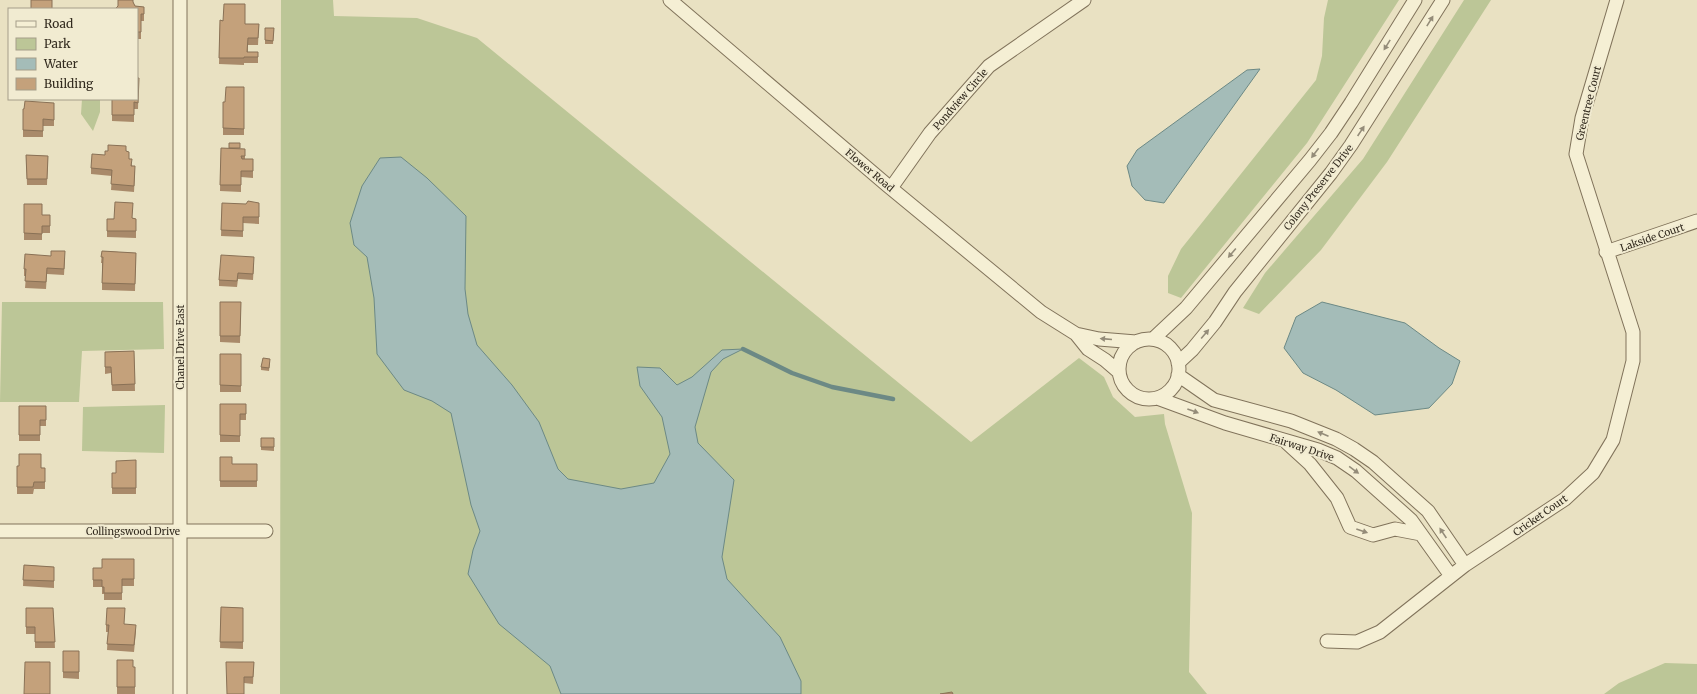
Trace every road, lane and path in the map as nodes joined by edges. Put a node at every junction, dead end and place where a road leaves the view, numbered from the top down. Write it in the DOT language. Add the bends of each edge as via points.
graph roads {
  1 [pos="180,0"];
  2 [pos="670,0"];
  3 [pos="1084,0"];
  4 [pos="1415,0"];
  5 [pos="1443,0"];
  6 [pos="1617,0"];
  7 [pos="891,188"];
  8 [pos="1697,222"];
  9 [pos="1606,252"];
  10 [pos="1076,334"];
  11 [pos="1153,339"];
  12 [pos="1136,342"];
  13 [pos="1178,369"];
  14 [pos="1119,372"];
  15 [pos="1157,398"];
  16 [pos="1284,440"];
  17 [pos="1413,497"];
  18 [pos="1401,510"];
  19 [pos="1395,529"];
  20 [pos="266,530"];
  21 [pos="0,531"];
  22 [pos="180,531"];
  23 [pos="1421,534"];
  24 [pos="1465,565"];
  25 [pos="1451,576"];
  26 [pos="1327,641"];
  27 [pos="180,694"];
  1 -- 22 [label="street, Chanel Drive East"];
  2 -- 7 [label="street, Flower Road"];
  3 -- 7 [label="street, Pondview Circle" via="989,66 930,133"];
  4 -- 11 [label="street, one-way" via="1351,103 1314,155 1186,308"];
  13 -- 5 [label="street, Colony Preserve Drive, one-way" via="1235,292 1331,173"];
  6 -- 9 [label="street, Greentree Court" via="1582,118 1576,154"];
  7 -- 10 [label="street, Flower Road" via="1041,312"];
  8 -- 9 [label="street, Lakside Court"];
  9 -- 24 [label="street, Cricket Court" via="1633,332 1633,361 1613,440 1592,473 1565,499"];
  12 -- 10 [label="street, Flower Road, one-way"];
  10 -- 14 [label="street, Flower Road" via="1088,349"];
  11 -- 12 [label="street"];
  11 -- 13 [label="street" via="1170,347 1176,357"];
  12 -- 14 [label="street" via="1123,354"];
  13 -- 15 [label="street" via="1172,388"];
  17 -- 13 [label="street, Fairway Drive, one-way" via="1373,462 1336,439 1291,421 1214,400"];
  14 -- 15 [label="street" via="1123,384 1131,393 1141,398"];
  15 -- 16 [label="street, Fairway Drive, one-way"];
  16 -- 18 [label="street, Fairway Drive, one-way" via="1337,458"];
  16 -- 19 [label="street, one-way" via="1310,464 1337,498 1350,527 1373,535"];
  17 -- 18 [label="street"];
  24 -- 17 [label="street, Fairway Drive, one-way" via="1428,511"];
  18 -- 19 [label="street"];
  18 -- 23 [label="street, Fairway Drive"];
  19 -- 23 [label="street"];
  20 -- 22 [label="street, Collingswood Drive"];
  21 -- 22 [label="street, Collingswood Drive"];
  22 -- 27 [label="street, Chanel Drive East"];
  23 -- 25 [label="street, Fairway Drive"];
  24 -- 25 [label="street, Cricket Court"];
  25 -- 26 [label="street, Cricket Court" via="1380,632 1357,642"];
}
